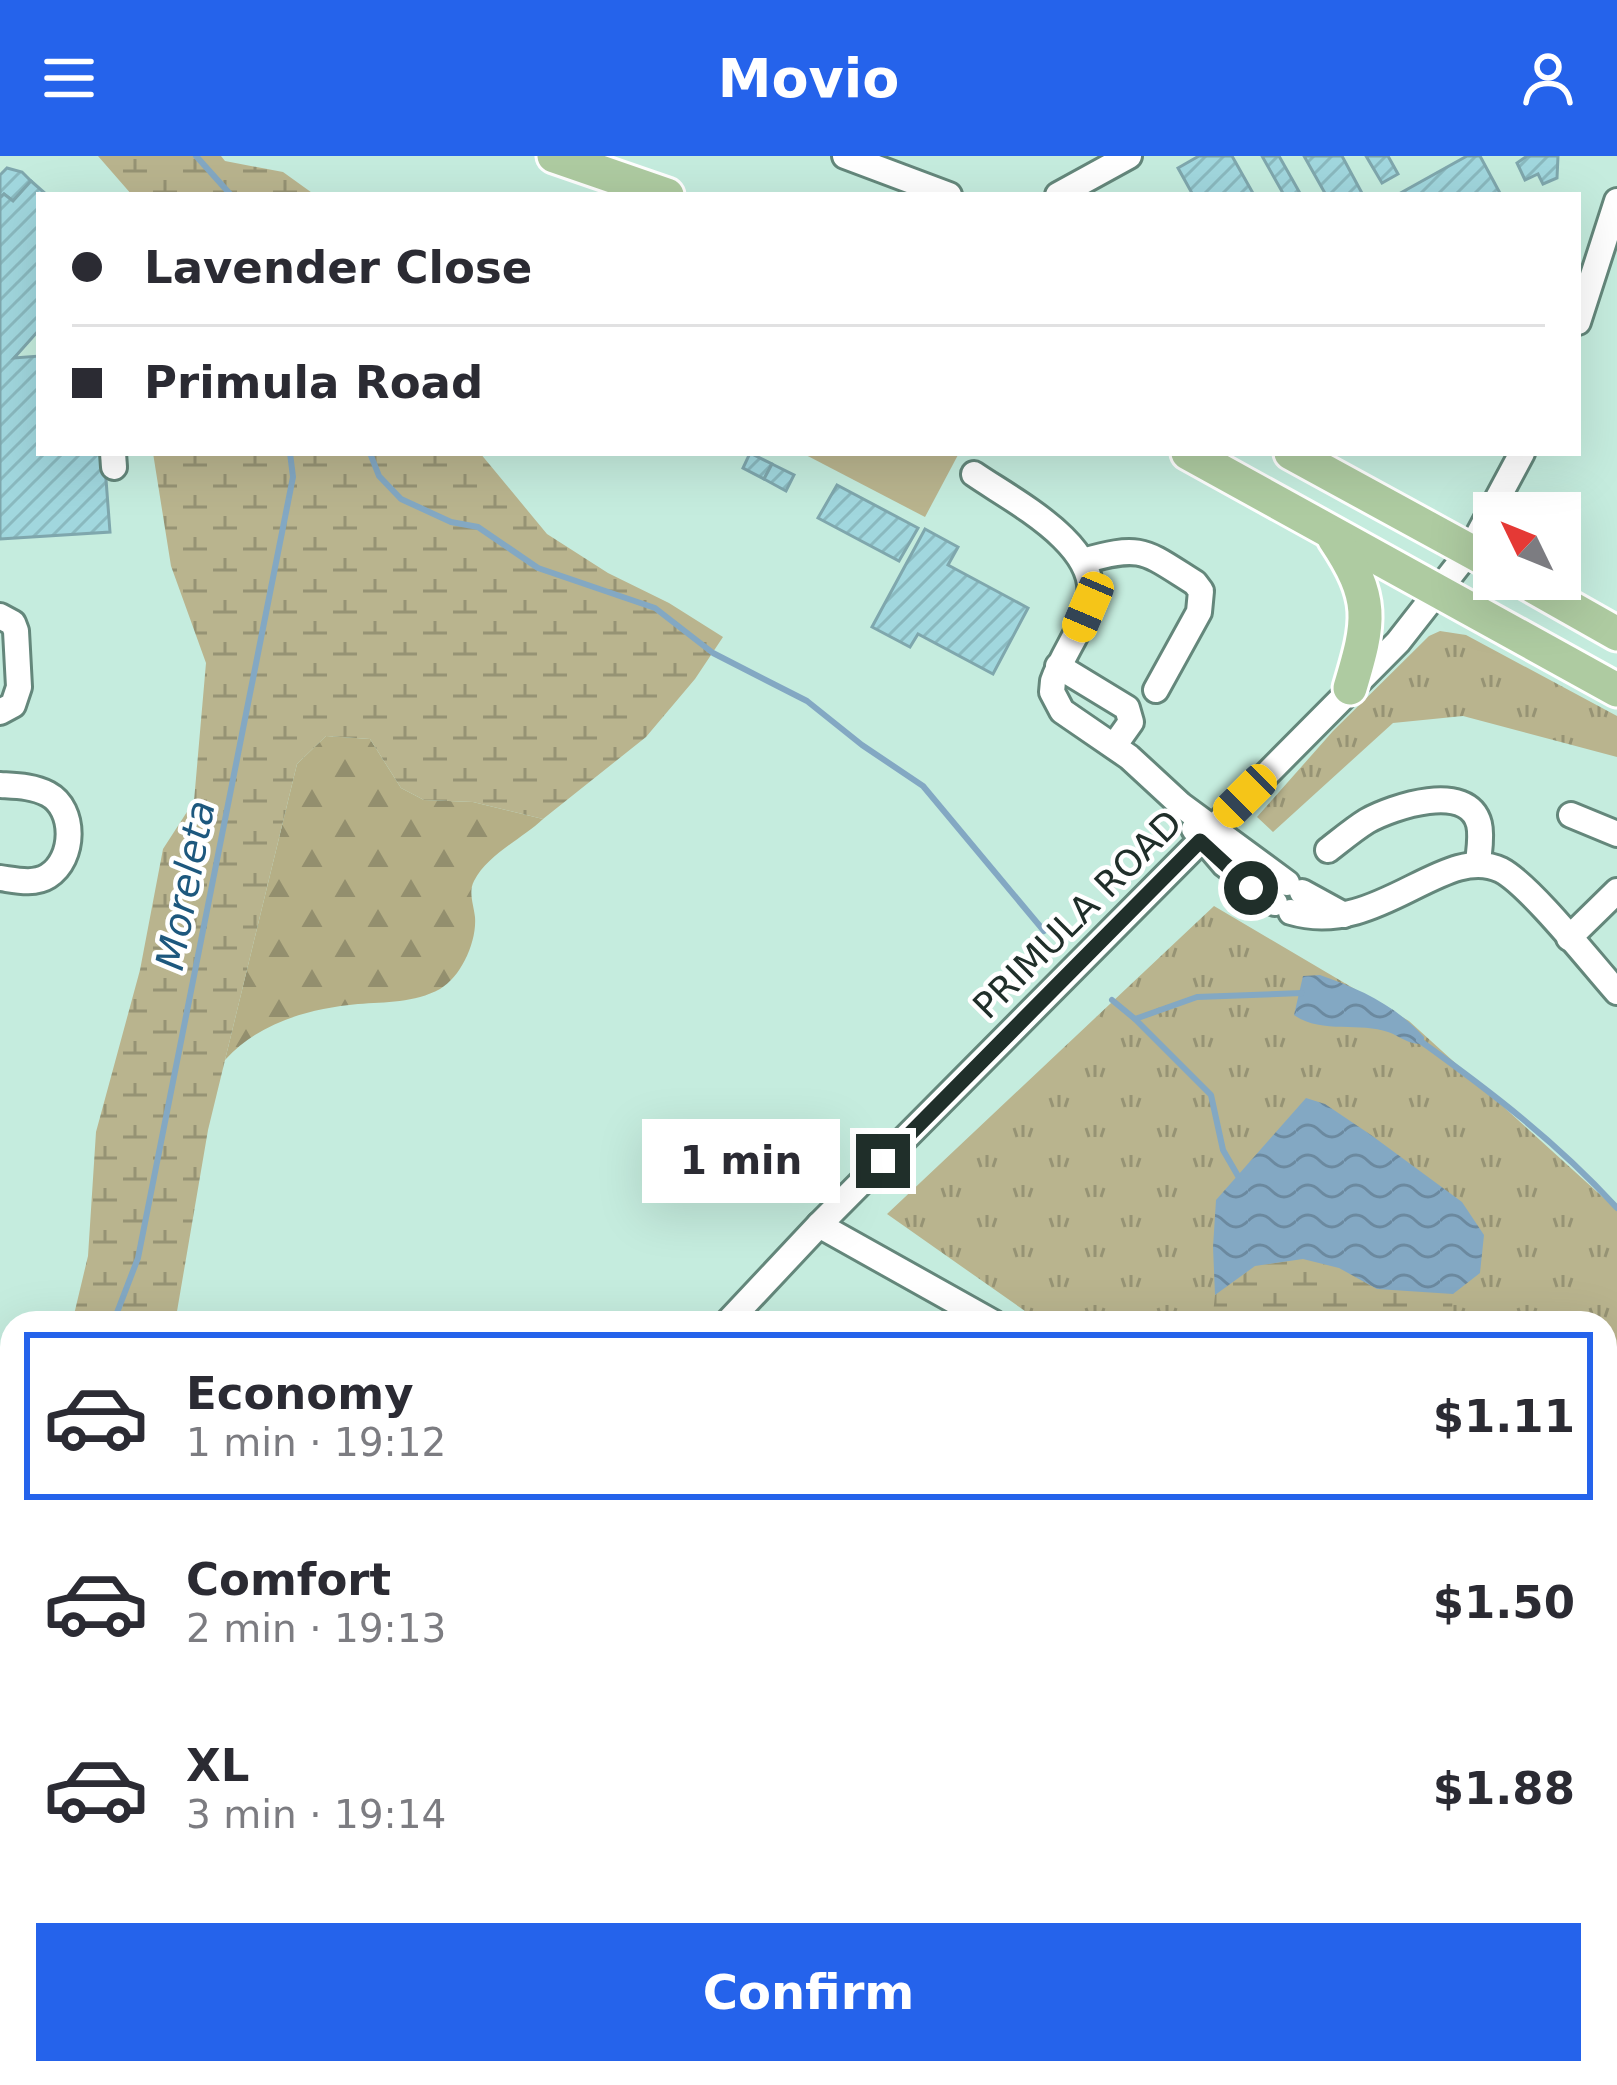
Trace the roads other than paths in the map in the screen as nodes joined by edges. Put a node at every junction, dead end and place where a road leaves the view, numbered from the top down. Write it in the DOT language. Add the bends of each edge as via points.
graph roads {
  1 [pos="554,156"];
  2 [pos="845,156"];
  3 [pos="1129,156"];
  4 [pos="659,192"];
  5 [pos="941,192"];
  6 [pos="1063,192"];
  7 [pos="1617,201"];
  8 [pos="1581,313"];
  9 [pos="1193,456"];
  10 [pos="1297,456"];
  11 [pos="1521,456"];
  12 [pos="974,474"];
  13 [pos="1507,492"];
  14 [pos="1331,534"];
  15 [pos="1473,552"];
  16 [pos="1083,561"];
  17 [pos="1473,565"];
  18 [pos="1439,594"];
  19 [pos="1557,600"];
  20 [pos="0,616"];
  21 [pos="1617,634"];
  22 [pos="1058,666"];
  23 [pos="1350,688"];
  24 [pos="1617,689"];
  25 [pos="1156,690"];
  26 [pos="0,712"];
  27 [pos="1114,746"];
  28 [pos="0,785"];
  29 [pos="1571,815"];
  30 [pos="1207,834"];
  31 [pos="1617,834"];
  32 [pos="1328,850"];
  33 [pos="1478,863"];
  34 [pos="0,878"];
  35 [pos="1617,891"];
  36 [pos="1569,938"];
  37 [pos="1617,992"];
  38 [pos="819,1225"];
  39 [pos="738,1311"];
  40 [pos="973,1311"];
  1 -- 4 [label="main road"];
  2 -- 5 [label="street"];
  3 -- 6 [label="street"];
  7 -- 8 [label="street"];
  9 -- 14 [label="main road"];
  10 -- 15 [label="main road"];
  11 -- 13 [label="street, PRIMULA ROAD"];
  12 -- 16 [label="street" via="1058,533"];
  14 -- 18 [label="main road"];
  14 -- 23 [label="main road" via="1364,591 1364,642"];
  16 -- 22 [label="street" via="1088,607"];
  16 -- 25 [label="street" via="1143,551 1201,591 1199,612"];
  17 -- 18 [label="street, PRIMULA ROAD"];
  18 -- 23 [label="street, PRIMULA ROAD"];
  18 -- 24 [label="main road"];
  19 -- 21 [label="main road"];
  20 -- 26 [label="street" via="16,631 20,687"];
  22 -- 27 [label="street" via="1052,692 1062,711"];
  22 -- 27 [label="street" via="1127,709 1130,722"];
  23 -- 30 [label="street, PRIMULA ROAD"];
  27 -- 30 [label="street"];
  28 -- 34 [label="street" via="50,795 68,817 58,867 35,881"];
  29 -- 31 [label="street"];
  30 -- 33 [label="street" via="1318,919 1377,907"];
  30 -- 38 [label="street, PRIMULA ROAD"];
  32 -- 33 [label="street" via="1389,811 1441,800 1474,814"];
  33 -- 36 [label="street" via="1514,878"];
  35 -- 36 [label="street"];
  36 -- 37 [label="street"];
  38 -- 39 [label="street, PRIMULA ROAD"];
  38 -- 40 [label="street"];
}
